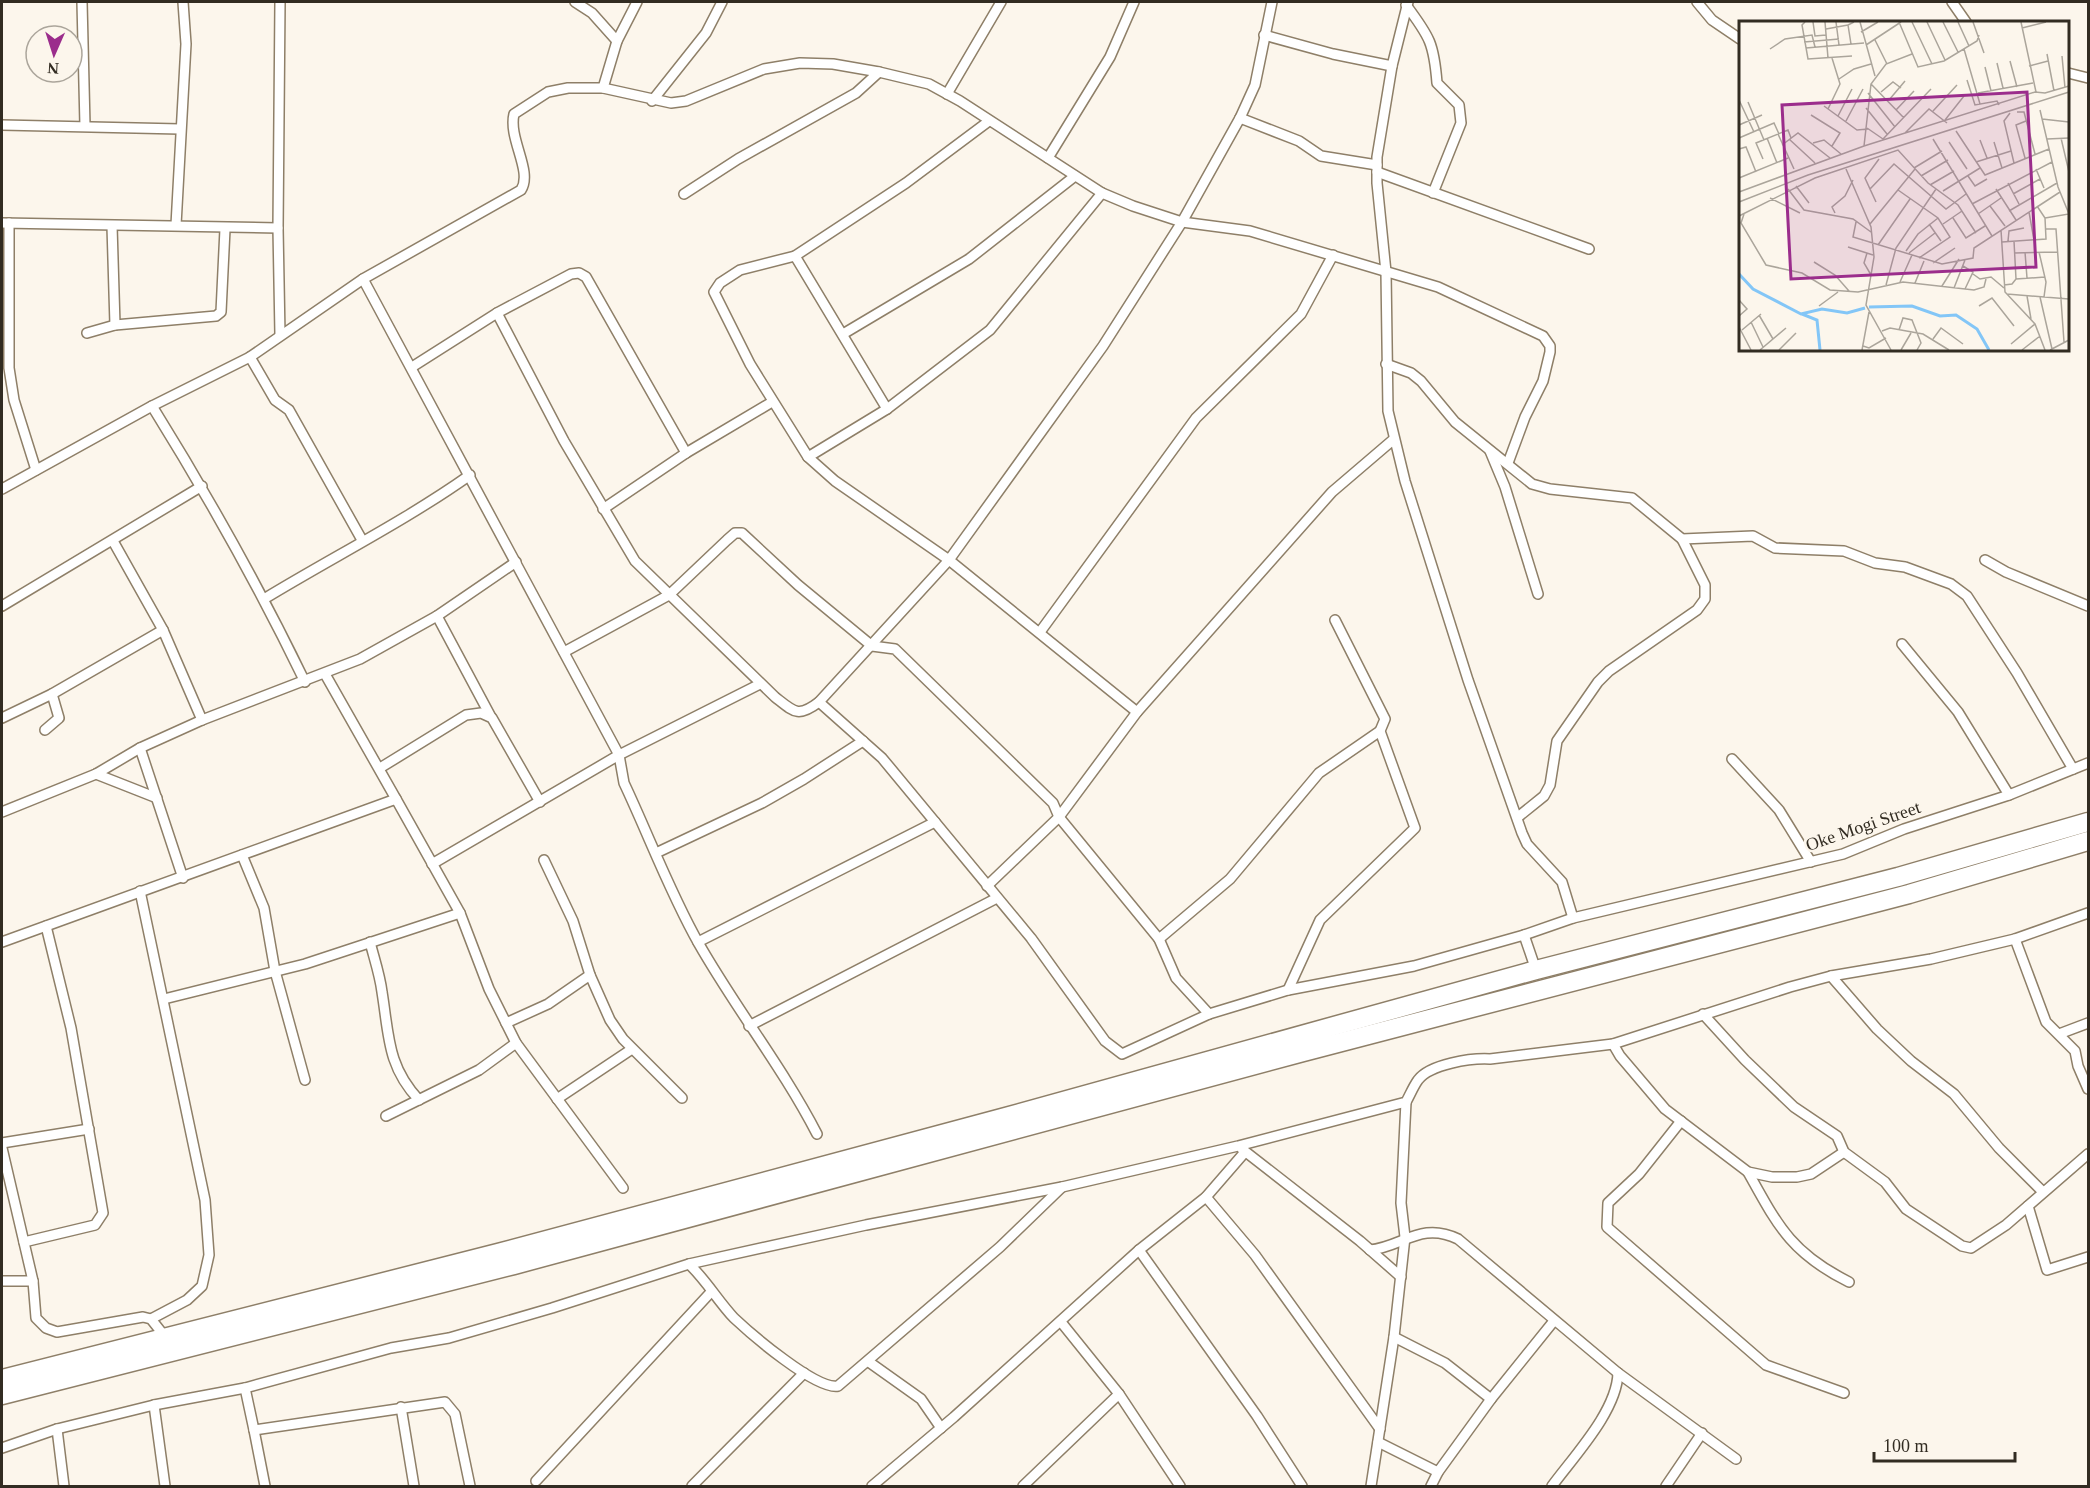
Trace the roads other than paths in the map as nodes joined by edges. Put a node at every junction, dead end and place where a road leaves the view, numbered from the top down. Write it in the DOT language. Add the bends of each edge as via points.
graph roads {
  1 [pos="82,2"];
  2 [pos="183,2"];
  3 [pos="280,2"];
  4 [pos="575,2"];
  5 [pos="637,2"];
  6 [pos="722,2"];
  7 [pos="1001,2"];
  8 [pos="1134,2"];
  9 [pos="1272,2"];
  10 [pos="1697,2"];
  11 [pos="1952,2"];
  12 [pos="1407,3"];
  13 [pos="1965,21"];
  14 [pos="1264,35"];
  15 [pos="1739,38"];
  16 [pos="617,41"];
  17 [pos="1392,66"];
  18 [pos="879,72"];
  19 [pos="2069,73"];
  20 [pos="2088,78"];
  21 [pos="603,88"];
  22 [pos="947,94"];
  23 [pos="652,101"];
  24 [pos="1240,118"];
  25 [pos="989,121"];
  26 [pos="2,125"];
  27 [pos="86,126"];
  28 [pos="180,129"];
  29 [pos="1048,158"];
  30 [pos="1377,169"];
  31 [pos="1075,176"];
  32 [pos="1102,193"];
  33 [pos="1433,193"];
  34 [pos="684,194"];
  35 [pos="1182,222"];
  36 [pos="5,223"];
  37 [pos="176,225"];
  38 [pos="112,226"];
  39 [pos="278,228"];
  40 [pos="225,229"];
  41 [pos="1589,249"];
  42 [pos="1333,255"];
  43 [pos="795,256"];
  44 [pos="1386,273"];
  45 [pos="363,279"];
  46 [pos="497,313"];
  47 [pos="115,325"];
  48 [pos="87,333"];
  49 [pos="843,334"];
  50 [pos="280,335"];
  51 [pos="250,357"];
  52 [pos="1386,364"];
  53 [pos="412,368"];
  54 [pos="772,402"];
  55 [pos="152,406"];
  56 [pos="887,409"];
  57 [pos="1394,439"];
  58 [pos="1490,451"];
  59 [pos="686,453"];
  60 [pos="808,457"];
  61 [pos="1508,463"];
  62 [pos="36,470"];
  63 [pos="470,475"];
  64 [pos="202,486"];
  65 [pos="2,489"];
  66 [pos="603,509"];
  67 [pos="1683,539"];
  68 [pos="362,540"];
  69 [pos="113,541"];
  70 [pos="949,560"];
  71 [pos="1986,560"];
  72 [pos="516,562"];
  73 [pos="1538,594"];
  74 [pos="669,595"];
  75 [pos="264,599"];
  76 [pos="2,606"];
  77 [pos="2088,606"];
  78 [pos="437,616"];
  79 [pos="1335,620"];
  80 [pos="163,630"];
  81 [pos="1040,632"];
  82 [pos="1902,644"];
  83 [pos="872,646"];
  84 [pos="564,652"];
  85 [pos="325,674"];
  86 [pos="305,682"];
  87 [pos="760,684"];
  88 [pos="52,694"];
  89 [pos="819,702"];
  90 [pos="1137,712"];
  91 [pos="2,718"];
  92 [pos="492,718"];
  93 [pos="202,720"];
  94 [pos="45,730"];
  95 [pos="1380,731"];
  96 [pos="863,741"];
  97 [pos="140,748"];
  98 [pos="619,755"];
  99 [pos="1732,759"];
  100 [pos="2088,763"];
  101 [pos="380,768"];
  102 [pos="2073,769"];
  103 [pos="96,774"];
  104 [pos="2009,795"];
  105 [pos="157,798"];
  106 [pos="396,798"];
  107 [pos="540,802"];
  108 [pos="2,812"];
  109 [pos="1059,817"];
  110 [pos="1518,817"];
  111 [pos="935,822"];
  112 [pos="2088,822"];
  113 [pos="2088,841"];
  114 [pos="656,853"];
  115 [pos="242,855"];
  116 [pos="544,860"];
  117 [pos="1811,862"];
  118 [pos="432,864"];
  119 [pos="183,878"];
  120 [pos="987,886"];
  121 [pos="140,891"];
  122 [pos="997,898"];
  123 [pos="460,913"];
  124 [pos="2088,913"];
  125 [pos="1573,918"];
  126 [pos="46,926"];
  127 [pos="1524,935"];
  128 [pos="1160,939"];
  129 [pos="2015,939"];
  130 [pos="2,942"];
  131 [pos="370,942"];
  132 [pos="698,942"];
  133 [pos="1536,970"];
  134 [pos="275,971"];
  135 [pos="590,975"];
  136 [pos="1831,976"];
  137 [pos="1288,990"];
  138 [pos="164,999"];
  139 [pos="1209,1014"];
  140 [pos="1703,1014"];
  141 [pos="506,1023"];
  142 [pos="2088,1023"];
  143 [pos="749,1026"];
  144 [pos="2059,1034"];
  145 [pos="516,1044"];
  146 [pos="1613,1044"];
  147 [pos="632,1049"];
  148 [pos="305,1080"];
  149 [pos="2088,1089"];
  150 [pos="682,1098"];
  151 [pos="556,1099"];
  152 [pos="419,1100"];
  153 [pos="1406,1102"];
  154 [pos="386,1116"];
  155 [pos="1681,1121"];
  156 [pos="89,1129"];
  157 [pos="817,1134"];
  158 [pos="2,1146"];
  159 [pos="1241,1149"];
  160 [pos="1844,1152"];
  161 [pos="2088,1154"];
  162 [pos="1749,1172"];
  163 [pos="1062,1187"];
  164 [pos="622,1188"];
  165 [pos="2043,1192"];
  166 [pos="1206,1197"];
  167 [pos="2028,1206"];
  168 [pos="1405,1237"];
  169 [pos="24,1242"];
  170 [pos="1139,1250"];
  171 [pos="1370,1250"];
  172 [pos="2088,1257"];
  173 [pos="689,1264"];
  174 [pos="1401,1277"];
  175 [pos="2,1281"];
  176 [pos="33,1281"];
  177 [pos="1849,1282"];
  178 [pos="711,1292"];
  179 [pos="151,1319"];
  180 [pos="1061,1322"];
  181 [pos="1553,1322"];
  182 [pos="1394,1337"];
  183 [pos="166,1338"];
  184 [pos="869,1362"];
  185 [pos="804,1373"];
  186 [pos="1617,1373"];
  187 [pos="2,1379"];
  188 [pos="245,1388"];
  189 [pos="1119,1394"];
  190 [pos="1844,1394"];
  191 [pos="2,1395"];
  192 [pos="1491,1400"];
  193 [pos="154,1405"];
  194 [pos="401,1407"];
  195 [pos="941,1428"];
  196 [pos="57,1429"];
  197 [pos="1380,1429"];
  198 [pos="254,1430"];
  199 [pos="1702,1433"];
  200 [pos="1378,1442"];
  201 [pos="2,1448"];
  202 [pos="1736,1459"];
  203 [pos="1438,1472"];
  204 [pos="537,1481"];
  205 [pos="1177,1483"];
  206 [pos="64,1486"];
  207 [pos="165,1486"];
  208 [pos="265,1486"];
  209 [pos="414,1486"];
  210 [pos="470,1486"];
  211 [pos="692,1486"];
  212 [pos="873,1486"];
  213 [pos="1023,1486"];
  214 [pos="1166,1486"];
  215 [pos="1302,1486"];
  216 [pos="1371,1486"];
  217 [pos="1431,1486"];
  218 [pos="1552,1486"];
  219 [pos="1666,1486"];
  1 -- 27 [label="street"];
  2 -- 28 [label="street" via="186,44"];
  3 -- 39 [label="street"];
  4 -- 16 [label="street" via="592,13"];
  5 -- 16 [label="street"];
  6 -- 23 [label="street" via="706,33"];
  7 -- 22 [label="street"];
  8 -- 29 [label="street" via="1110,57"];
  9 -- 14 [label="street"];
  10 -- 15 [label="street" via="1713,20"];
  11 -- 13 [label="street"];
  12 -- 17 [label="street"];
  12 -- 33 [label="street" via="1428,34 1437,83 1459,105 1461,123"];
  14 -- 17 [label="street"];
  14 -- 24 [label="street" via="1255,85"];
  16 -- 21 [label="street"];
  17 -- 30 [label="street"];
  18 -- 22 [label="street" via="929,84"];
  18 -- 23 [label="street" via="800,63 765,69 686,101"];
  18 -- 34 [label="street" via="863,88"];
  19 -- 20 [label="street"];
  21 -- 23 [label="street"];
  21 -- 45 [label="street" via="587,86 548,92 514,114 512,132 526,178 521,190"];
  22 -- 25 [label="street"];
  24 -- 30 [label="street" via="1299,141 1321,156"];
  24 -- 35 [label="street"];
  25 -- 29 [label="street"];
  25 -- 43 [label="street" via="906,183"];
  26 -- 27 [label="street"];
  27 -- 28 [label="street"];
  28 -- 37 [label="street"];
  29 -- 31 [label="street"];
  30 -- 33 [label="street"];
  30 -- 44 [label="street"];
  31 -- 32 [label="street"];
  31 -- 49 [label="street" via="969,259"];
  32 -- 35 [label="street"];
  32 -- 56 [label="street" via="990,330"];
  33 -- 41 [label="street"];
  35 -- 42 [label="street" via="1234,227"];
  35 -- 70 [label="street" via="1103,346"];
  36 -- 38 [label="street"];
  36 -- 62 [label="street" via="9,368 14,400"];
  37 -- 38 [label="street"];
  37 -- 40 [label="street"];
  38 -- 47 [label="street"];
  39 -- 40 [label="street"];
  39 -- 50 [label="street"];
  40 -- 47 [label="street" via="222,312 216,316"];
  42 -- 44 [label="street"];
  42 -- 81 [label="street" via="1301,314 1196,418"];
  43 -- 49 [label="street"];
  43 -- 54 [label="street" via="740,270 714,292"];
  44 -- 52 [label="street"];
  44 -- 61 [label="street" via="1447,290 1542,336 1550,346 1543,381"];
  45 -- 50 [label="street"];
  45 -- 53 [label="street"];
  46 -- 53 [label="street"];
  46 -- 59 [label="street" via="571,274 586,277"];
  46 -- 66 [label="street"];
  47 -- 48 [label="street"];
  49 -- 56 [label="street"];
  50 -- 51 [label="street"];
  51 -- 55 [label="street"];
  51 -- 68 [label="street" via="275,400 289,410"];
  52 -- 57 [label="street"];
  52 -- 58 [label="street" via="1421,381 1455,422"];
  53 -- 63 [label="street"];
  54 -- 59 [label="street"];
  54 -- 60 [label="street"];
  55 -- 62 [label="street"];
  55 -- 64 [label="street"];
  56 -- 60 [label="street"];
  57 -- 90 [label="street" via="1332,492"];
  57 -- 110 [label="street" via="1464,669"];
  58 -- 61 [label="street"];
  58 -- 73 [label="street"];
  59 -- 66 [label="street"];
  60 -- 70 [label="street" via="835,481"];
  61 -- 67 [label="street" via="1539,488 1632,498"];
  62 -- 65 [label="street"];
  63 -- 68 [label="street" via="422,508"];
  63 -- 72 [label="street"];
  64 -- 69 [label="street"];
  64 -- 75 [label="street"];
  66 -- 74 [label="street" via="635,561"];
  67 -- 102 [label="street" via="1753,536 1774,548 1844,552 1875,563 1905,567 1951,584 1973,605"];
  67 -- 110 [label="street" via="1705,585 1705,599 1697,610 1598,682 1557,741 1550,785 1544,796"];
  68 -- 75 [label="street"];
  69 -- 76 [label="street"];
  69 -- 80 [label="street"];
  70 -- 81 [label="street"];
  70 -- 83 [label="street"];
  71 -- 77 [label="street"];
  72 -- 78 [label="street"];
  72 -- 84 [label="street"];
  74 -- 83 [label="street" via="735,533 742,533"];
  74 -- 84 [label="street"];
  74 -- 87 [label="street"];
  75 -- 86 [label="street"];
  78 -- 85 [label="street"];
  78 -- 92 [label="street"];
  79 -- 95 [label="street" via="1385,719"];
  80 -- 88 [label="street"];
  80 -- 93 [label="street"];
  81 -- 90 [label="street"];
  82 -- 104 [label="street" via="1958,712"];
  83 -- 89 [label="street"];
  83 -- 109 [label="street" via="895,649 910,662 1053,803"];
  84 -- 98 [label="street"];
  85 -- 86 [label="street"];
  85 -- 101 [label="street"];
  86 -- 93 [label="street"];
  87 -- 89 [label="street" via="794,712 806,712"];
  87 -- 98 [label="street"];
  88 -- 91 [label="street"];
  88 -- 94 [label="street" via="59,718"];
  89 -- 96 [label="street"];
  90 -- 109 [label="street"];
  92 -- 101 [label="street" via="481,713 466,714"];
  92 -- 107 [label="street"];
  93 -- 97 [label="street"];
  95 -- 128 [label="street" via="1319,773 1230,879"];
  95 -- 137 [label="street" via="1415,828 1320,920"];
  96 -- 111 [label="street"];
  96 -- 114 [label="street" via="762,803"];
  97 -- 103 [label="street"];
  97 -- 105 [label="street"];
  98 -- 107 [label="street"];
  98 -- 114 [label="street" via="624,783"];
  99 -- 117 [label="street" via="1779,810"];
  100 -- 102 [label="street, Oke Mogi Street"];
  101 -- 106 [label="street"];
  102 -- 104 [label="street, Oke Mogi Street"];
  103 -- 105 [label="street"];
  103 -- 108 [label="street"];
  104 -- 117 [label="street, Oke Mogi Street"];
  105 -- 119 [label="street"];
  106 -- 115 [label="street"];
  106 -- 118 [label="street"];
  107 -- 118 [label="street"];
  109 -- 120 [label="street"];
  109 -- 128 [label="street"];
  110 -- 125 [label="street" via="1527,844 1562,882"];
  111 -- 120 [label="street"];
  111 -- 132 [label="street"];
  112 -- 133 [label="highway" via="1898,877"];
  113 -- 191 [label="highway" via="1909,894 1303,1052 514,1265"];
  114 -- 132 [label="street"];
  115 -- 119 [label="street"];
  115 -- 134 [label="street" via="264,908"];
  116 -- 135 [label="street" via="573,921"];
  117 -- 125 [label="street, Oke Mogi Street"];
  118 -- 123 [label="street"];
  119 -- 121 [label="street"];
  120 -- 122 [label="street"];
  121 -- 126 [label="street"];
  121 -- 138 [label="street"];
  122 -- 139 [label="street, Oke Mogi Street" via="1105,1041 1122,1054"];
  122 -- 143 [label="street"];
  123 -- 131 [label="street"];
  123 -- 141 [label="street"];
  124 -- 129 [label="street"];
  125 -- 127 [label="street, Oke Mogi Street"];
  126 -- 130 [label="street"];
  126 -- 156 [label="street" via="71,1028"];
  127 -- 133 [label="street"];
  127 -- 137 [label="street, Oke Mogi Street" via="1414,966"];
  128 -- 139 [label="street" via="1176,978"];
  129 -- 136 [label="street" via="1931,959"];
  129 -- 144 [label="street" via="2046,1022"];
  131 -- 134 [label="street"];
  131 -- 152 [label="street" via="382,992 386,1034 404,1084"];
  132 -- 143 [label="street"];
  133 -- 183 [label="highway" via="620,1221"];
  134 -- 138 [label="street"];
  134 -- 148 [label="street"];
  135 -- 141 [label="street" via="548,1004"];
  135 -- 147 [label="street" via="610,1020"];
  136 -- 140 [label="street"];
  136 -- 165 [label="street" via="1877,1029 1954,1094"];
  137 -- 139 [label="street, Oke Mogi Street"];
  138 -- 179 [label="street" via="205,1200 210,1255 201,1286 187,1300"];
  140 -- 146 [label="street"];
  140 -- 160 [label="street" via="1794,1107 1837,1136"];
  141 -- 145 [label="street"];
  142 -- 144 [label="street"];
  143 -- 157 [label="street" via="800,1100"];
  144 -- 149 [label="street" via="2075,1051"];
  145 -- 151 [label="street"];
  145 -- 152 [label="street" via="479,1071"];
  146 -- 153 [label="street" via="1471,1058 1419,1078"];
  146 -- 155 [label="street" via="1665,1109"];
  147 -- 150 [label="street"];
  147 -- 151 [label="street"];
  151 -- 164 [label="street"];
  152 -- 154 [label="street"];
  153 -- 159 [label="street"];
  153 -- 168 [label="street" via="1401,1203"];
  155 -- 162 [label="street"];
  155 -- 190 [label="street" via="1639,1174 1608,1203 1607,1227 1766,1365"];
  156 -- 158 [label="street"];
  156 -- 169 [label="street" via="102,1219 95,1225"];
  158 -- 169 [label="street"];
  159 -- 163 [label="street"];
  159 -- 166 [label="street"];
  159 -- 171 [label="street"];
  160 -- 162 [label="street" via="1811,1174 1797,1177"];
  160 -- 167 [label="street" via="1885,1182 1906,1209 1962,1246 1971,1248"];
  161 -- 165 [label="street"];
  162 -- 177 [label="street" via="1779,1228 1793,1244"];
  163 -- 173 [label="street"];
  163 -- 184 [label="street"];
  165 -- 167 [label="street"];
  166 -- 170 [label="street"];
  166 -- 197 [label="street" via="1261,1265"];
  167 -- 172 [label="street" via="2047,1270"];
  168 -- 171 [label="street" via="1382,1249"];
  168 -- 174 [label="street"];
  168 -- 181 [label="street" via="1436,1233 1458,1239"];
  169 -- 176 [label="street"];
  170 -- 180 [label="street"];
  170 -- 215 [label="street"];
  171 -- 174 [label="street"];
  173 -- 178 [label="street"];
  173 -- 188 [label="street" via="450,1338 391,1347"];
  174 -- 182 [label="street"];
  175 -- 176 [label="street"];
  176 -- 179 [label="street" via="36,1318 57,1332 143,1317"];
  178 -- 185 [label="street" via="735,1319"];
  178 -- 204 [label="street"];
  179 -- 183 [label="street"];
  180 -- 189 [label="street"];
  180 -- 195 [label="street"];
  181 -- 186 [label="street"];
  181 -- 192 [label="street"];
  182 -- 192 [label="street" via="1445,1363"];
  182 -- 197 [label="street"];
  183 -- 187 [label="highway"];
  184 -- 185 [label="street" via="833,1387"];
  184 -- 195 [label="street" via="921,1399"];
  185 -- 211 [label="street"];
  186 -- 199 [label="street"];
  186 -- 218 [label="street" via="1617,1388 1608,1411"];
  188 -- 193 [label="street"];
  188 -- 198 [label="street"];
  189 -- 205 [label="street"];
  189 -- 213 [label="street"];
  192 -- 203 [label="street"];
  193 -- 196 [label="street"];
  193 -- 207 [label="street"];
  194 -- 198 [label="street"];
  194 -- 209 [label="street"];
  194 -- 210 [label="street" via="445,1402 451,1406"];
  195 -- 212 [label="street"];
  196 -- 201 [label="street"];
  196 -- 206 [label="street"];
  197 -- 200 [label="street"];
  198 -- 208 [label="street"];
  199 -- 202 [label="street"];
  199 -- 219 [label="street"];
  200 -- 203 [label="street"];
  200 -- 216 [label="street"];
  203 -- 217 [label="street"];
  205 -- 214 [label="street"];
}
